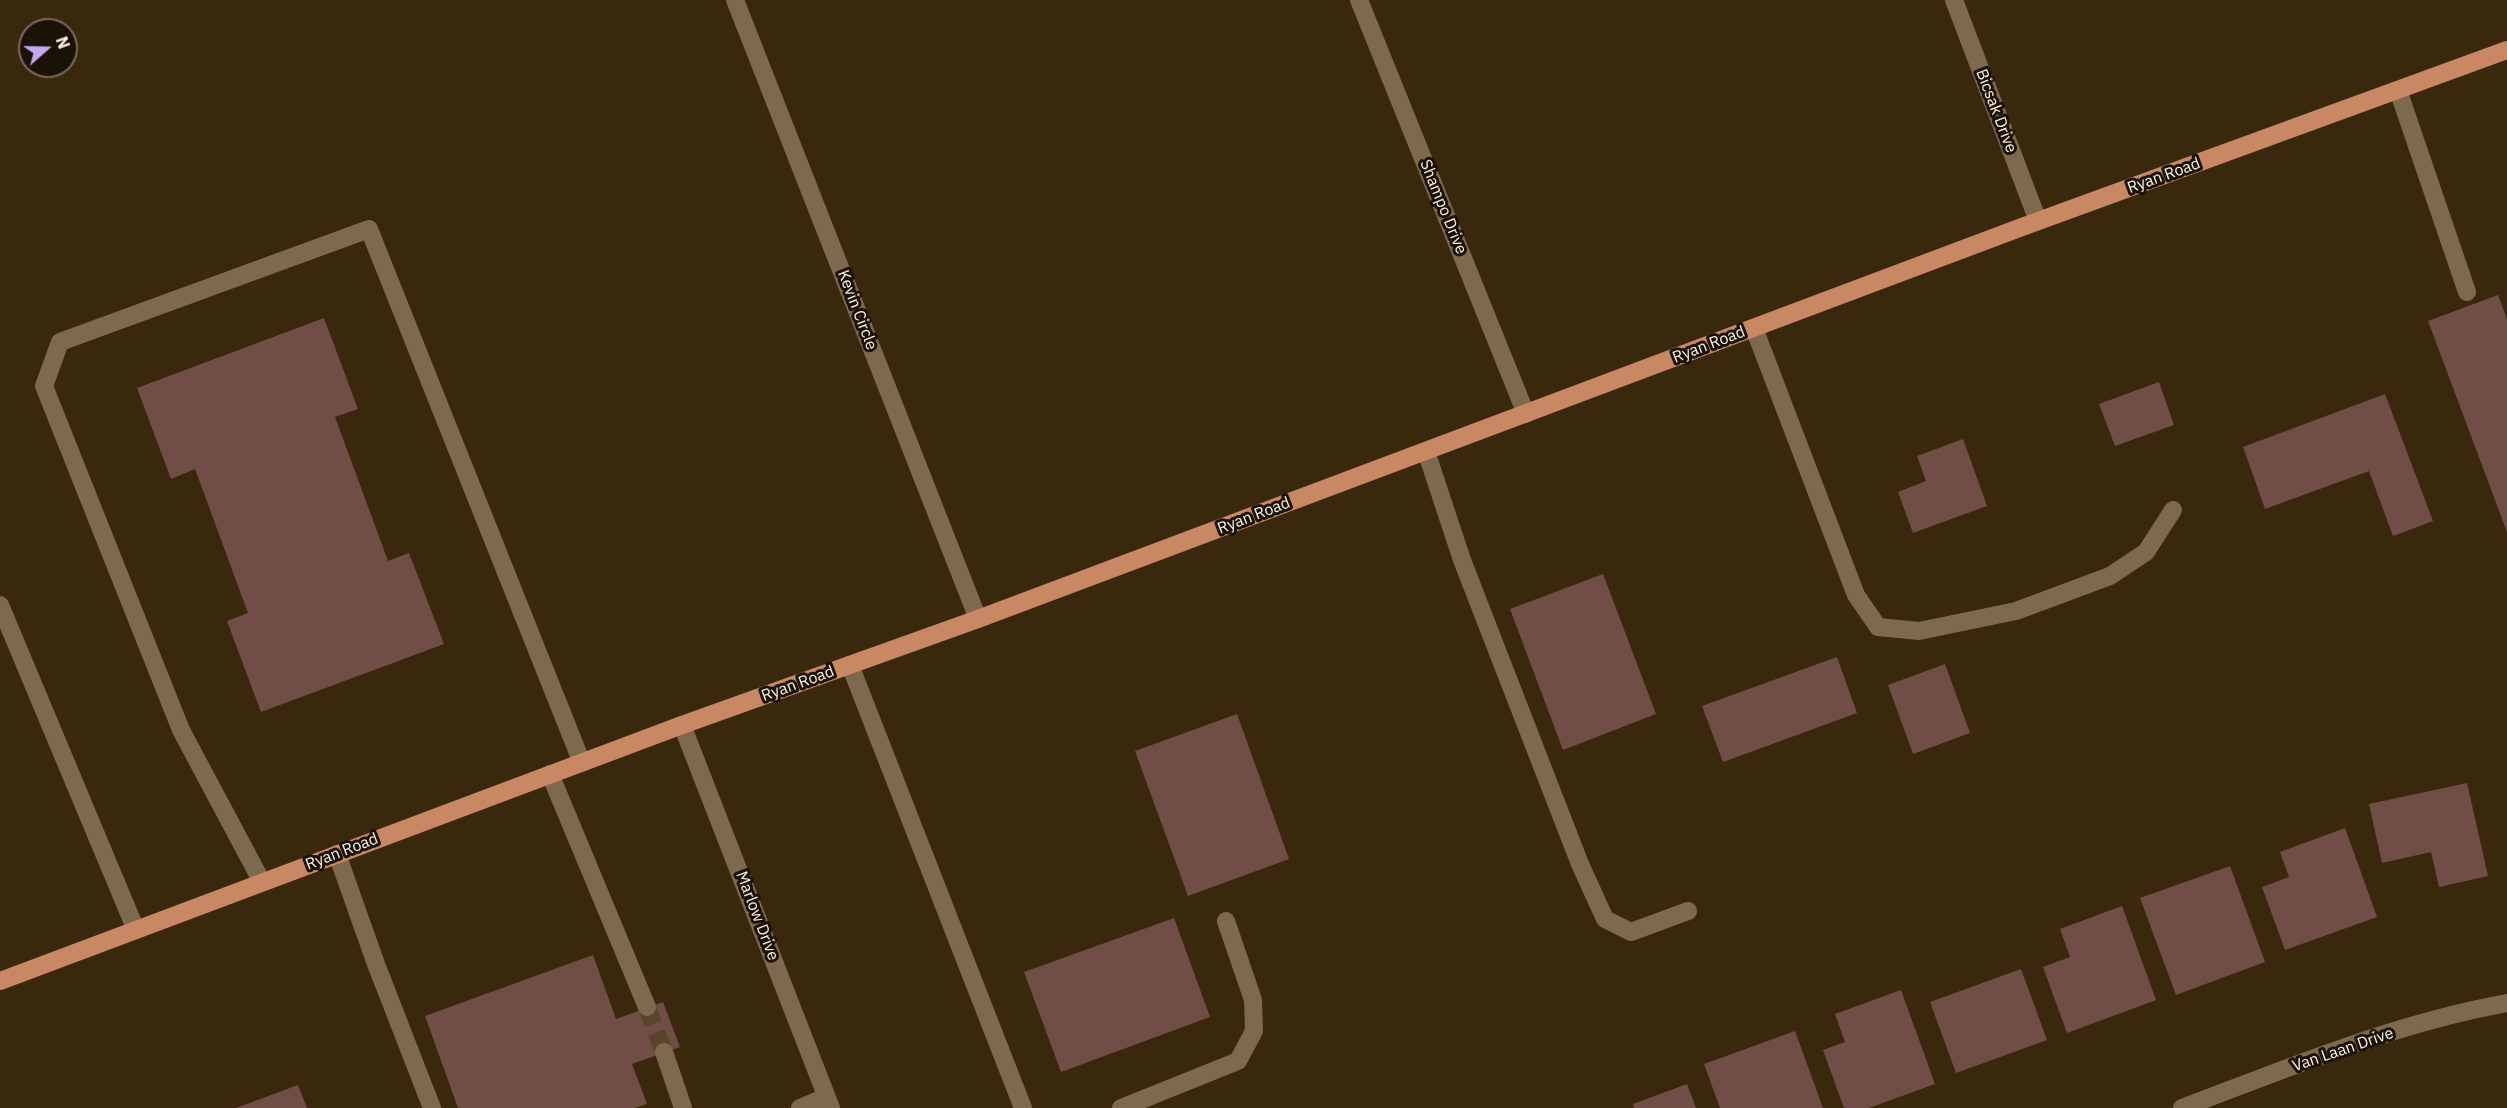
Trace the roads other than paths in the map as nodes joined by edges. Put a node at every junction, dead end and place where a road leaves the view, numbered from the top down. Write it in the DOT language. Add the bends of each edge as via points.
graph roads {
  1 [pos="735,0"];
  2 [pos="1359,0"];
  3 [pos="1954,0"];
  4 [pos="2507,50"];
  5 [pos="2398,90"];
  6 [pos="2038,222"];
  7 [pos="2467,292"];
  8 [pos="1754,328"];
  9 [pos="1526,414"];
  10 [pos="1426,451"];
  11 [pos="2173,510"];
  12 [pos="0,605"];
  13 [pos="978,619"];
  14 [pos="850,665"];
  15 [pos="682,725"];
  16 [pos="582,763"];
  17 [pos="550,774"];
  18 [pos="337,854"];
  19 [pos="262,882"];
  20 [pos="1688,911"];
  21 [pos="1226,921"];
  22 [pos="136,930"];
  23 [pos="0,981"];
  24 [pos="2507,1003"];
  25 [pos="647,1007"];
  26 [pos="664,1052"];
  27 [pos="828,1103"];
  28 [pos="432,1108"];
  29 [pos="683,1108"];
  30 [pos="800,1108"];
  31 [pos="1023,1108"];
  32 [pos="1121,1108"];
  33 [pos="2182,1108"];
  1 -- 13 [label="street, Kevin Circle"];
  2 -- 9 [label="street, Shampo Drive"];
  3 -- 6 [label="street, Bicsak Drive"];
  4 -- 5 [label="main road, Ryan Road"];
  5 -- 6 [label="main road, Ryan Road"];
  5 -- 7 [label="street"];
  6 -- 8 [label="main road, Ryan Road"];
  8 -- 9 [label="main road, Ryan Road"];
  8 -- 11 [label="street" via="1856,595 1878,627 1919,631 2016,611 2110,576 2146,552"];
  9 -- 10 [label="main road, Ryan Road"];
  10 -- 13 [label="main road, Ryan Road"];
  10 -- 20 [label="street" via="1462,560 1605,919 1632,932"];
  12 -- 22 [label="street"];
  13 -- 14 [label="main road, Ryan Road"];
  14 -- 15 [label="main road, Ryan Road"];
  14 -- 31 [label="street"];
  15 -- 16 [label="main road, Ryan Road"];
  15 -- 27 [label="street, Marlow Drive"];
  16 -- 17 [label="main road, Ryan Road"];
  16 -- 19 [label="street" via="369,229 60,342 44,386 181,730"];
  17 -- 18 [label="main road, Ryan Road"];
  17 -- 25 [label="street"];
  18 -- 19 [label="main road, Ryan Road"];
  18 -- 28 [label="street"];
  19 -- 22 [label="main road, Ryan Road"];
  21 -- 32 [label="street" via="1253,1000 1254,1031 1238,1061"];
  22 -- 23 [label="main road, Ryan Road"];
  24 -- 33 [label="street, Van Laan Drive" via="2456,1012 2325,1054"];
  26 -- 29 [label="street"];
  27 -- 30 [label="street"];
}
